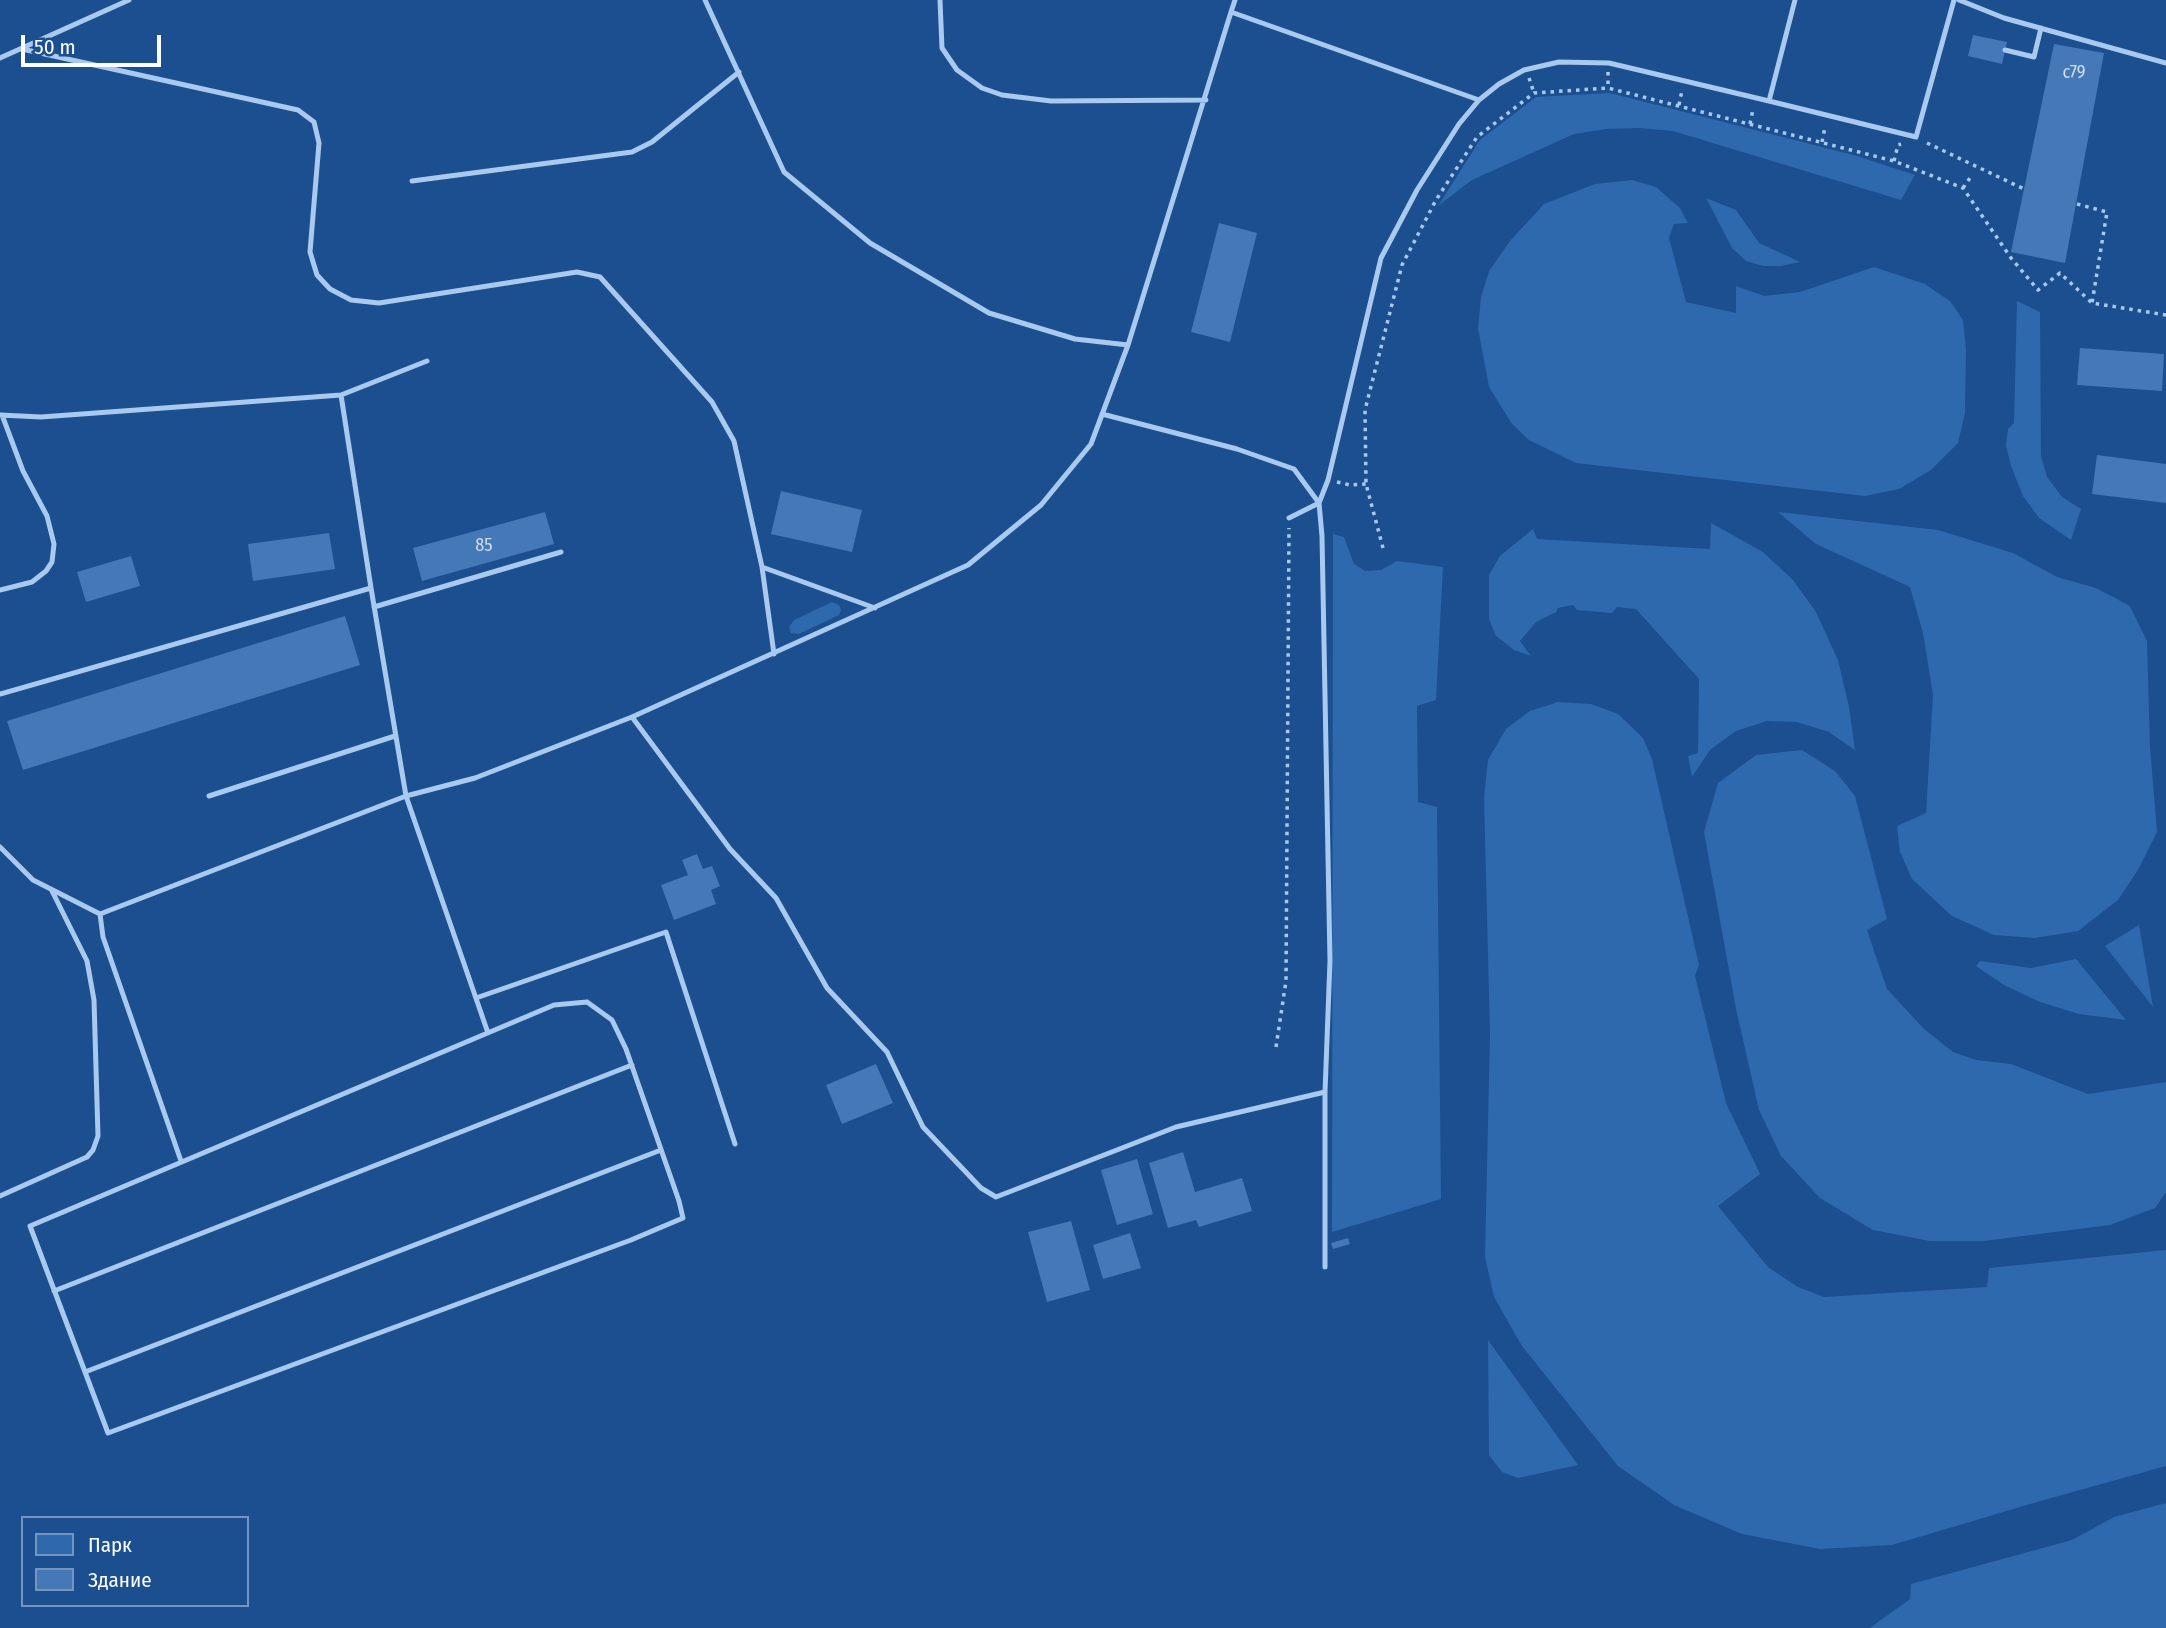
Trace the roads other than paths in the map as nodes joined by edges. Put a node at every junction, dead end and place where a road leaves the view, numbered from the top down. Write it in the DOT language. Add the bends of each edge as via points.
graph roads {
  1 [pos="129,0"];
  2 [pos="705,0"];
  3 [pos="940,0"];
  4 [pos="1235,0"];
  5 [pos="1795,0"];
  6 [pos="1956,0"];
  7 [pos="1231,12"];
  8 [pos="2041,28"];
  9 [pos="22,49"];
  10 [pos="2005,50"];
  11 [pos="0,58"];
  12 [pos="2166,63"];
  13 [pos="738,72"];
  14 [pos="1206,100"];
  15 [pos="1479,100"];
  16 [pos="1769,101"];
  17 [pos="412,181"];
  18 [pos="1128,345"];
  19 [pos="427,361"];
  20 [pos="341,395"];
  21 [pos="1102,414"];
  22 [pos="1,415"];
  23 [pos="1319,503"];
  24 [pos="1289,518"];
  25 [pos="561,552"];
  26 [pos="762,568"];
  27 [pos="370,588"];
  28 [pos="0,590"];
  29 [pos="374,607"];
  30 [pos="875,608"];
  31 [pos="774,654"];
  32 [pos="0,694"];
  33 [pos="632,717"];
  34 [pos="396,736"];
  35 [pos="209,796"];
  36 [pos="406,796"];
  37 [pos="0,846"];
  38 [pos="52,891"];
  39 [pos="100,914"];
  40 [pos="476,998"];
  41 [pos="488,1032"];
  42 [pos="632,1065"];
  43 [pos="1325,1092"];
  44 [pos="735,1144"];
  45 [pos="661,1150"];
  46 [pos="181,1161"];
  47 [pos="0,1196"];
  48 [pos="1325,1267"];
  49 [pos="54,1291"];
  50 [pos="85,1371"];
  1 -- 9 [label="lane"];
  2 -- 13 [label="lane"];
  3 -- 14 [label="lane" via="943,48 957,70 982,88 1051,101"];
  4 -- 7 [label="lane"];
  5 -- 16 [label="lane"];
  6 -- 8 [label="lane"];
  6 -- 16 [label="lane" via="1916,137"];
  7 -- 14 [label="lane"];
  7 -- 15 [label="lane"];
  8 -- 10 [label="lane" via="2034,57"];
  8 -- 12 [label="lane"];
  9 -- 11 [label="lane"];
  9 -- 26 [label="lane" via="298,110 314,122 318,142 310,252 317,275 330,289 351,300 379,303 577,272 600,277 712,401 734,441"];
  13 -- 17 [label="lane" via="652,142 632,152"];
  13 -- 18 [label="lane" via="784,172 870,243 989,313 1075,339"];
  14 -- 18 [label="lane"];
  15 -- 16 [label="lane" via="1524,70 1559,62 1609,63"];
  15 -- 23 [label="lane" via="1431,168 1381,258"];
  18 -- 21 [label="lane"];
  19 -- 20 [label="lane"];
  20 -- 22 [label="lane" via="41,417"];
  20 -- 27 [label="lane"];
  21 -- 23 [label="lane" via="1237,449 1294,469"];
  21 -- 30 [label="lane" via="1091,444 1041,505 968,565"];
  22 -- 28 [label="lane" via="47,516 54,544 46,571 32,582"];
  23 -- 24 [label="lane"];
  23 -- 43 [label="lane" via="1330,961"];
  25 -- 29 [label="lane"];
  26 -- 30 [label="lane"];
  26 -- 31 [label="lane"];
  27 -- 29 [label="lane"];
  27 -- 32 [label="lane"];
  29 -- 34 [label="lane"];
  30 -- 31 [label="lane"];
  31 -- 33 [label="lane"];
  33 -- 36 [label="lane" via="475,778"];
  33 -- 43 [label="lane" via="730,849 776,898 827,988 887,1052 923,1126 981,1188 996,1197 1176,1127"];
  34 -- 35 [label="lane"];
  34 -- 36 [label="lane"];
  36 -- 39 [label="lane"];
  36 -- 40 [label="lane"];
  37 -- 38 [label="lane" via="33,880"];
  38 -- 39 [label="lane"];
  38 -- 47 [label="lane" via="86,961 94,1000 98,1136 87,1157"];
  39 -- 46 [label="lane" via="103,937"];
  40 -- 41 [label="lane"];
  40 -- 44 [label="lane" via="666,932"];
  41 -- 42 [label="lane" via="554,1005 587,1002 612,1020"];
  41 -- 46 [label="lane"];
  42 -- 45 [label="lane"];
  42 -- 49 [label="lane"];
  43 -- 48 [label="lane"];
  45 -- 50 [label="lane"];
  45 -- 50 [label="lane" via="683,1218 631,1240 108,1433"];
  46 -- 49 [label="lane" via="30,1226"];
  49 -- 50 [label="lane"];
}
